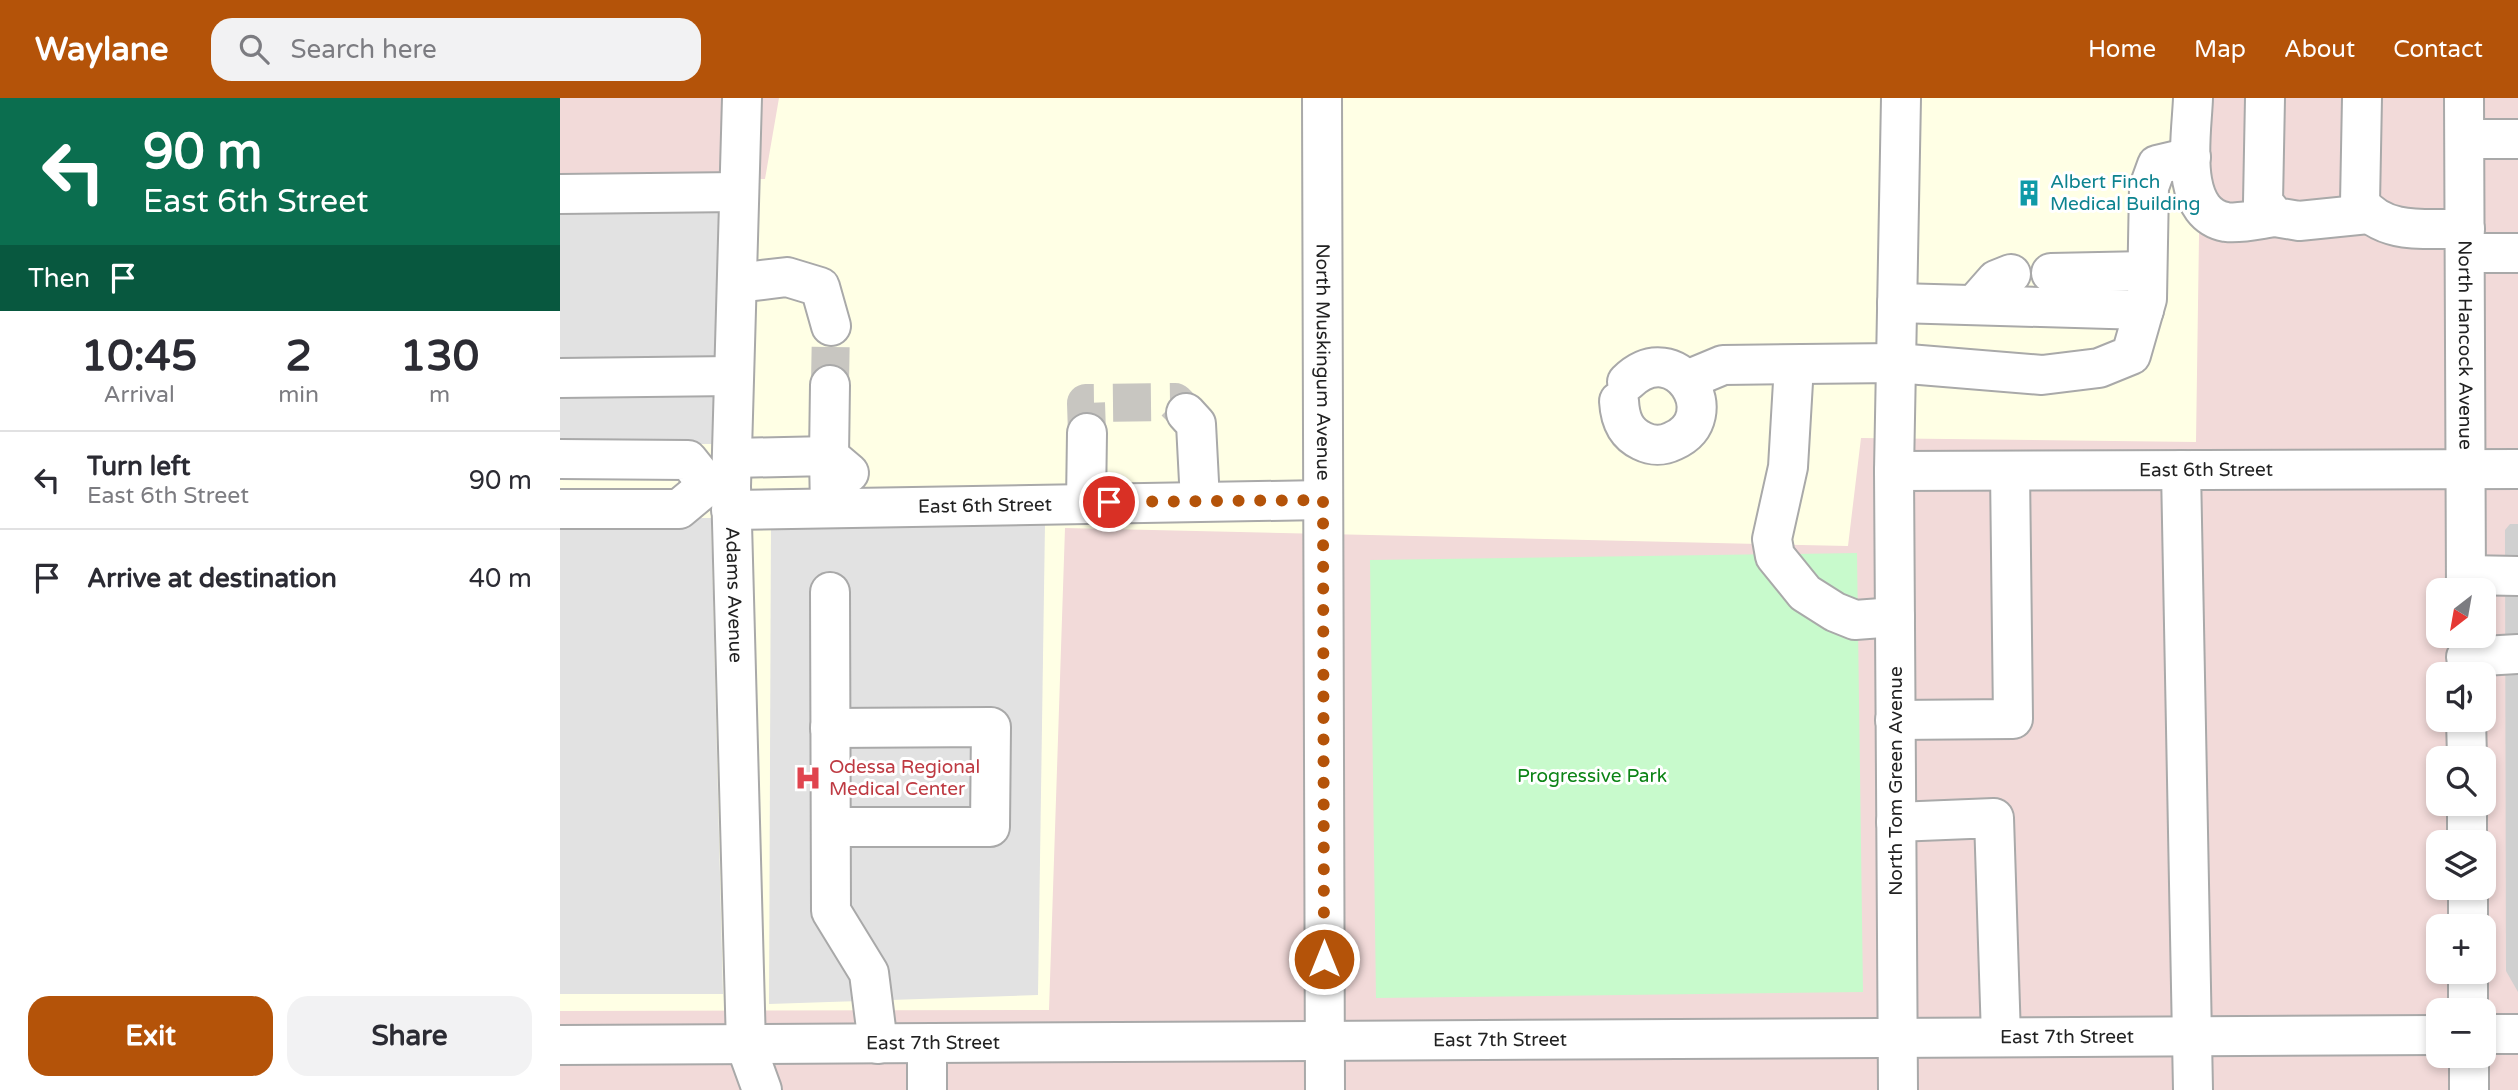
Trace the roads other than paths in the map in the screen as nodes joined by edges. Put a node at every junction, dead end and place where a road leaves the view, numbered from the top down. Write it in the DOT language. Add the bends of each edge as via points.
graph roads {
  1 [pos="742,98"];
  2 [pos="1322,98"];
  3 [pos="1901,98"];
  4 [pos="2193,98"];
  5 [pos="2265,98"];
  6 [pos="2362,98"];
  7 [pos="2465,98"];
  8 [pos="2518,138"];
  9 [pos="2465,139"];
  10 [pos="2191,157"];
  11 [pos="739,192"];
  12 [pos="560,194"];
  13 [pos="2368,214"];
  14 [pos="2275,218"];
  15 [pos="2465,241"];
  16 [pos="2518,253"];
  17 [pos="2147,271"];
  18 [pos="2011,274"];
  19 [pos="2051,274"];
  20 [pos="737,284"];
  21 [pos="1897,303"];
  22 [pos="1975,305"];
  23 [pos="2144,310"];
  24 [pos="831,326"];
  25 [pos="1896,363"];
  26 [pos="1794,365"];
  27 [pos="734,376"];
  28 [pos="560,378"];
  29 [pos="1687,380"];
  30 [pos="830,385"];
  31 [pos="1186,413"];
  32 [pos="1087,433"];
  33 [pos="829,456"];
  34 [pos="560,459"];
  35 [pos="2518,468"];
  36 [pos="2466,469"];
  37 [pos="2180,470"];
  38 [pos="1894,471"];
  39 [pos="2010,471"];
  40 [pos="725,485"];
  41 [pos="1200,500"];
  42 [pos="1323,500"];
  43 [pos="1086,502"];
  44 [pos="888,506"];
  45 [pos="830,508"];
  46 [pos="560,509"];
  47 [pos="2518,576"];
  48 [pos="2466,578"];
  49 [pos="2496,579"];
  50 [pos="830,593"];
  51 [pos="1895,617"];
  52 [pos="2518,654"];
  53 [pos="2466,655"];
  54 [pos="1895,720"];
  55 [pos="830,729"];
  56 [pos="1896,822"];
  57 [pos="831,827"];
  58 [pos="2496,1034"];
  59 [pos="2518,1034"];
  60 [pos="2426,1035"];
  61 [pos="2194,1036"];
  62 [pos="1896,1037"];
  63 [pos="2001,1037"];
  64 [pos="1324,1039"];
  65 [pos="878,1044"];
  66 [pos="927,1044"];
  67 [pos="560,1045"];
  68 [pos="747,1046"];
  69 [pos="2469,1068"];
  70 [pos="762,1090"];
  71 [pos="927,1090"];
  72 [pos="1325,1090"];
  73 [pos="1898,1090"];
  74 [pos="2193,1090"];
  75 [pos="2469,1090"];
  1 -- 11 [label="street, Adams Avenue"];
  2 -- 42 [label="street, North Muskingum Avenue"];
  3 -- 21 [label="street, North Tom Green Avenue"];
  4 -- 10 [label="street"];
  5 -- 14 [label="street" via="2263,202"];
  6 -- 13 [label="street" via="2360,203"];
  7 -- 9 [label="street, North Hancock Avenue"];
  8 -- 9 [label="street"];
  9 -- 15 [label="street, North Hancock Avenue"];
  10 -- 14 [label="street" via="2190,180 2204,210 2226,222"];
  10 -- 17 [label="street" via="2157,165 2149,187"];
  11 -- 12 [label="street"];
  11 -- 20 [label="street, Adams Avenue"];
  13 -- 14 [label="street" via="2299,221"];
  13 -- 15 [label="street" via="2389,227"];
  15 -- 16 [label="street"];
  15 -- 36 [label="street, North Hancock Avenue"];
  17 -- 19 [label="street"];
  17 -- 23 [label="street"];
  18 -- 22 [label="street" via="1996,280"];
  20 -- 24 [label="street" via="787,277 820,286"];
  20 -- 27 [label="street, Adams Avenue"];
  21 -- 22 [label="street"];
  21 -- 25 [label="street, North Tom Green Avenue"];
  22 -- 23 [label="street"];
  23 -- 25 [label="street" via="2131,355 2099,368 2042,375"];
  25 -- 26 [label="street"];
  25 -- 38 [label="street, North Tom Green Avenue"];
  26 -- 29 [label="street" via="1723,365"];
  26 -- 51 [label="street" via="1788,467 1772,539 1775,556 1805,593 1835,612 1855,620"];
  27 -- 28 [label="street"];
  27 -- 40 [label="street, Adams Avenue"];
  29 -- 29 [label="street" via="1697,404 1690,428 1670,443 1644,443 1633,436 1625,426 1623,392 1634,374 1668,368"];
  30 -- 33 [label="street"];
  31 -- 41 [label="street" via="1196,424"];
  32 -- 43 [label="street"];
  33 -- 40 [label="street"];
  33 -- 44 [label="street"];
  33 -- 45 [label="street"];
  34 -- 40 [label="street" via="688,460"];
  35 -- 36 [label="street, East 6th Street"];
  36 -- 37 [label="street, East 6th Street"];
  36 -- 48 [label="street, North Hancock Avenue"];
  37 -- 39 [label="street, East 6th Street"];
  37 -- 61 [label="street"];
  38 -- 39 [label="street, East 6th Street"];
  38 -- 51 [label="street, North Tom Green Avenue"];
  39 -- 54 [label="street" via="2013,719"];
  40 -- 45 [label="street, East 6th Street"];
  40 -- 46 [label="street" via="679,509"];
  40 -- 68 [label="street, Adams Avenue"];
  41 -- 42 [label="street, East 6th Street"];
  41 -- 43 [label="street, East 6th Street"];
  42 -- 64 [label="street, North Muskingum Avenue"];
  43 -- 44 [label="street, East 6th Street"];
  44 -- 45 [label="street, East 6th Street"];
  47 -- 49 [label="street"];
  50 -- 55 [label="street"];
  51 -- 54 [label="street, North Tom Green Avenue"];
  52 -- 53 [label="street"];
  54 -- 56 [label="street, North Tom Green Avenue"];
  55 -- 57 [label="street"];
  55 -- 57 [label="street" via="991,727 990,827"];
  56 -- 62 [label="street, North Tom Green Avenue"];
  56 -- 63 [label="street" via="1994,818"];
  57 -- 65 [label="street" via="831,911 869,973"];
  58 -- 59 [label="street"];
  60 -- 61 [label="street, East 7th Street"];
  61 -- 63 [label="street, East 7th Street"];
  61 -- 74 [label="street"];
  62 -- 63 [label="street, East 7th Street"];
  62 -- 64 [label="street, East 7th Street"];
  62 -- 73 [label="street, North Tom Green Avenue"];
  64 -- 66 [label="street, East 7th Street"];
  64 -- 72 [label="street, North Muskingum Avenue"];
  65 -- 66 [label="street, East 7th Street"];
  65 -- 68 [label="street, East 7th Street"];
  66 -- 71 [label="street"];
  67 -- 68 [label="street, East 7th Street"];
  68 -- 70 [label="street, Adams Avenue"];
  69 -- 75 [label="street"];
}
